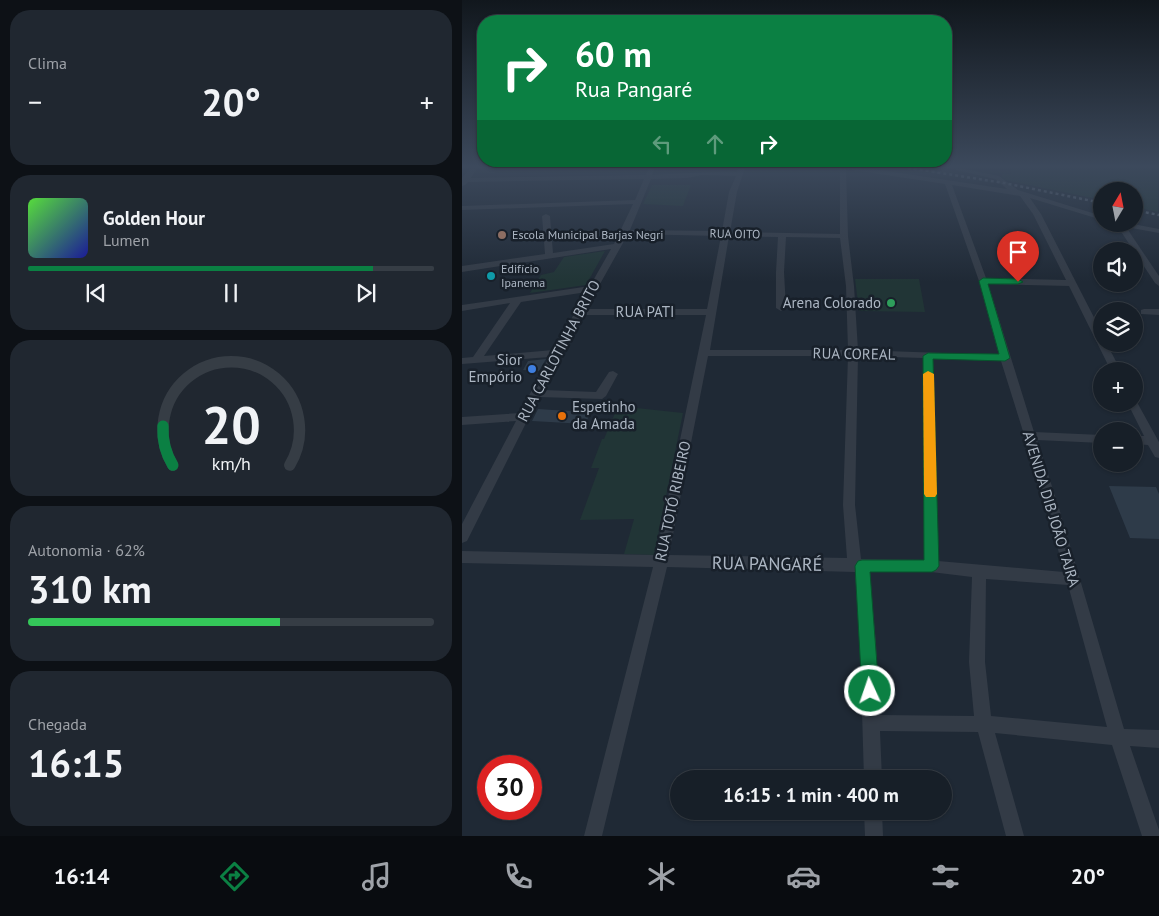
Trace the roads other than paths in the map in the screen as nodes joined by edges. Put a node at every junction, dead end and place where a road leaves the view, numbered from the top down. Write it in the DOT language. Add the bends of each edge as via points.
graph roads {
  1 [pos="579,204"];
  2 [pos="637,204"];
  3 [pos="731,204"];
  4 [pos="842,204"];
  5 [pos="956,204"];
  6 [pos="1029,204"];
  7 [pos="1057,204"];
  8 [pos="462,208"];
  9 [pos="1093,215"];
  10 [pos="546,216"];
  11 [pos="1143,228"];
  12 [pos="1158,231"];
  13 [pos="625,232"];
  14 [pos="1126,232"];
  15 [pos="725,234"];
  16 [pos="782,234"];
  17 [pos="844,236"];
  18 [pos="617,246"];
  19 [pos="549,256"];
  20 [pos="462,269"];
  21 [pos="983,281"];
  22 [pos="1070,283"];
  23 [pos="1158,283"];
  24 [pos="592,288"];
  25 [pos="518,299"];
  26 [pos="462,308"];
  27 [pos="781,308"];
  28 [pos="579,312"];
  29 [pos="710,312"];
  30 [pos="1144,312"];
  31 [pos="1158,312"];
  32 [pos="1093,327"];
  33 [pos="556,353"];
  34 [pos="704,353"];
  35 [pos="853,353"];
  36 [pos="928,356"];
  37 [pos="1005,358"];
  38 [pos="476,360"];
  39 [pos="462,361"];
  40 [pos="613,374"];
  41 [pos="536,393"];
  42 [pos="1137,412"];
  43 [pos="525,416"];
  44 [pos="462,421"];
  45 [pos="1030,436"];
  46 [pos="1093,439"];
  47 [pos="1143,440"];
  48 [pos="1152,441"];
  49 [pos="1158,454"];
  50 [pos="462,537"];
  51 [pos="462,557"];
  52 [pos="661,562"];
  53 [pos="859,566"];
  54 [pos="932,566"];
  55 [pos="979,572"];
  56 [pos="1072,579"];
  57 [pos="872,723"];
  58 [pos="985,724"];
  59 [pos="1118,737"];
  60 [pos="1158,739"];
  61 [pos="873,770"];
  62 [pos="873,820"];
  63 [pos="593,836"];
  64 [pos="874,836"];
  65 [pos="1015,836"];
  66 [pos="1151,836"];
  1 -- 8 [label="street"];
  2 -- 13 [label="street, RUA CARLOTINHA BRITO"];
  3 -- 15 [label="street, RUA TOTÓ RIBEIRO"];
  4 -- 17 [label="street"];
  5 -- 21 [label="street, AVENIDA DIB JOÃO TAJRA"];
  6 -- 22 [label="street" via="1037,214"];
  7 -- 9 [label="street"];
  10 -- 19 [label="street"];
  11 -- 12 [label="street"];
  13 -- 15 [label="street, RUA OITO"];
  13 -- 18 [label="street, RUA CARLOTINHA BRITO"];
  14 -- 23 [label="street"];
  15 -- 16 [label="street, RUA OITO"];
  15 -- 29 [label="street, RUA TOTÓ RIBEIRO"];
  16 -- 17 [label="street, RUA OITO"];
  16 -- 27 [label="street"];
  17 -- 35 [label="street"];
  18 -- 19 [label="street"];
  18 -- 24 [label="street, RUA CARLOTINHA BRITO"];
  19 -- 20 [label="street"];
  21 -- 22 [label="street"];
  21 -- 37 [label="street, AVENIDA DIB JOÃO TAJRA"];
  22 -- 32 [label="street"];
  24 -- 25 [label="street"];
  24 -- 28 [label="street, RUA CARLOTINHA BRITO"];
  25 -- 26 [label="street"];
  25 -- 38 [label="street"];
  28 -- 29 [label="street, RUA PATI"];
  28 -- 33 [label="street, RUA CARLOTINHA BRITO"];
  29 -- 34 [label="street, RUA TOTÓ RIBEIRO"];
  30 -- 31 [label="street"];
  33 -- 38 [label="street"];
  33 -- 41 [label="street, RUA CARLOTINHA BRITO"];
  34 -- 35 [label="street, RUA COREAL"];
  34 -- 52 [label="street, RUA TOTÓ RIBEIRO"];
  35 -- 36 [label="street, RUA COREAL"];
  35 -- 53 [label="street" via="849,505"];
  36 -- 37 [label="street, RUA COREAL"];
  36 -- 54 [label="street"];
  37 -- 45 [label="street, AVENIDA DIB JOÃO TAJRA"];
  38 -- 39 [label="street"];
  40 -- 41 [label="street" via="598,396"];
  41 -- 43 [label="street, RUA CARLOTINHA BRITO"];
  42 -- 48 [label="street"];
  43 -- 44 [label="street"];
  43 -- 50 [label="street, RUA CARLOTINHA BRITO"];
  45 -- 46 [label="street"];
  45 -- 56 [label="street, AVENIDA DIB JOÃO TAJRA"];
  47 -- 48 [label="street"];
  48 -- 49 [label="street"];
  51 -- 52 [label="street, RUA PANGARÉ"];
  52 -- 53 [label="street, RUA PANGARÉ"];
  52 -- 63 [label="street, RUA TOTÓ RIBEIRO"];
  53 -- 54 [label="street, RUA PANGARÉ"];
  53 -- 57 [label="street"];
  54 -- 55 [label="street, RUA PANGARÉ"];
  55 -- 56 [label="street, RUA PANGARÉ"];
  55 -- 58 [label="street" via="977,671"];
  56 -- 59 [label="street, AVENIDA DIB JOÃO TAJRA"];
  57 -- 58 [label="street"];
  57 -- 61 [label="street"];
  58 -- 59 [label="street"];
  58 -- 65 [label="street"];
  59 -- 60 [label="street"];
  59 -- 66 [label="street, AVENIDA DIB JOÃO TAJRA"];
  62 -- 64 [label="street"];
}
